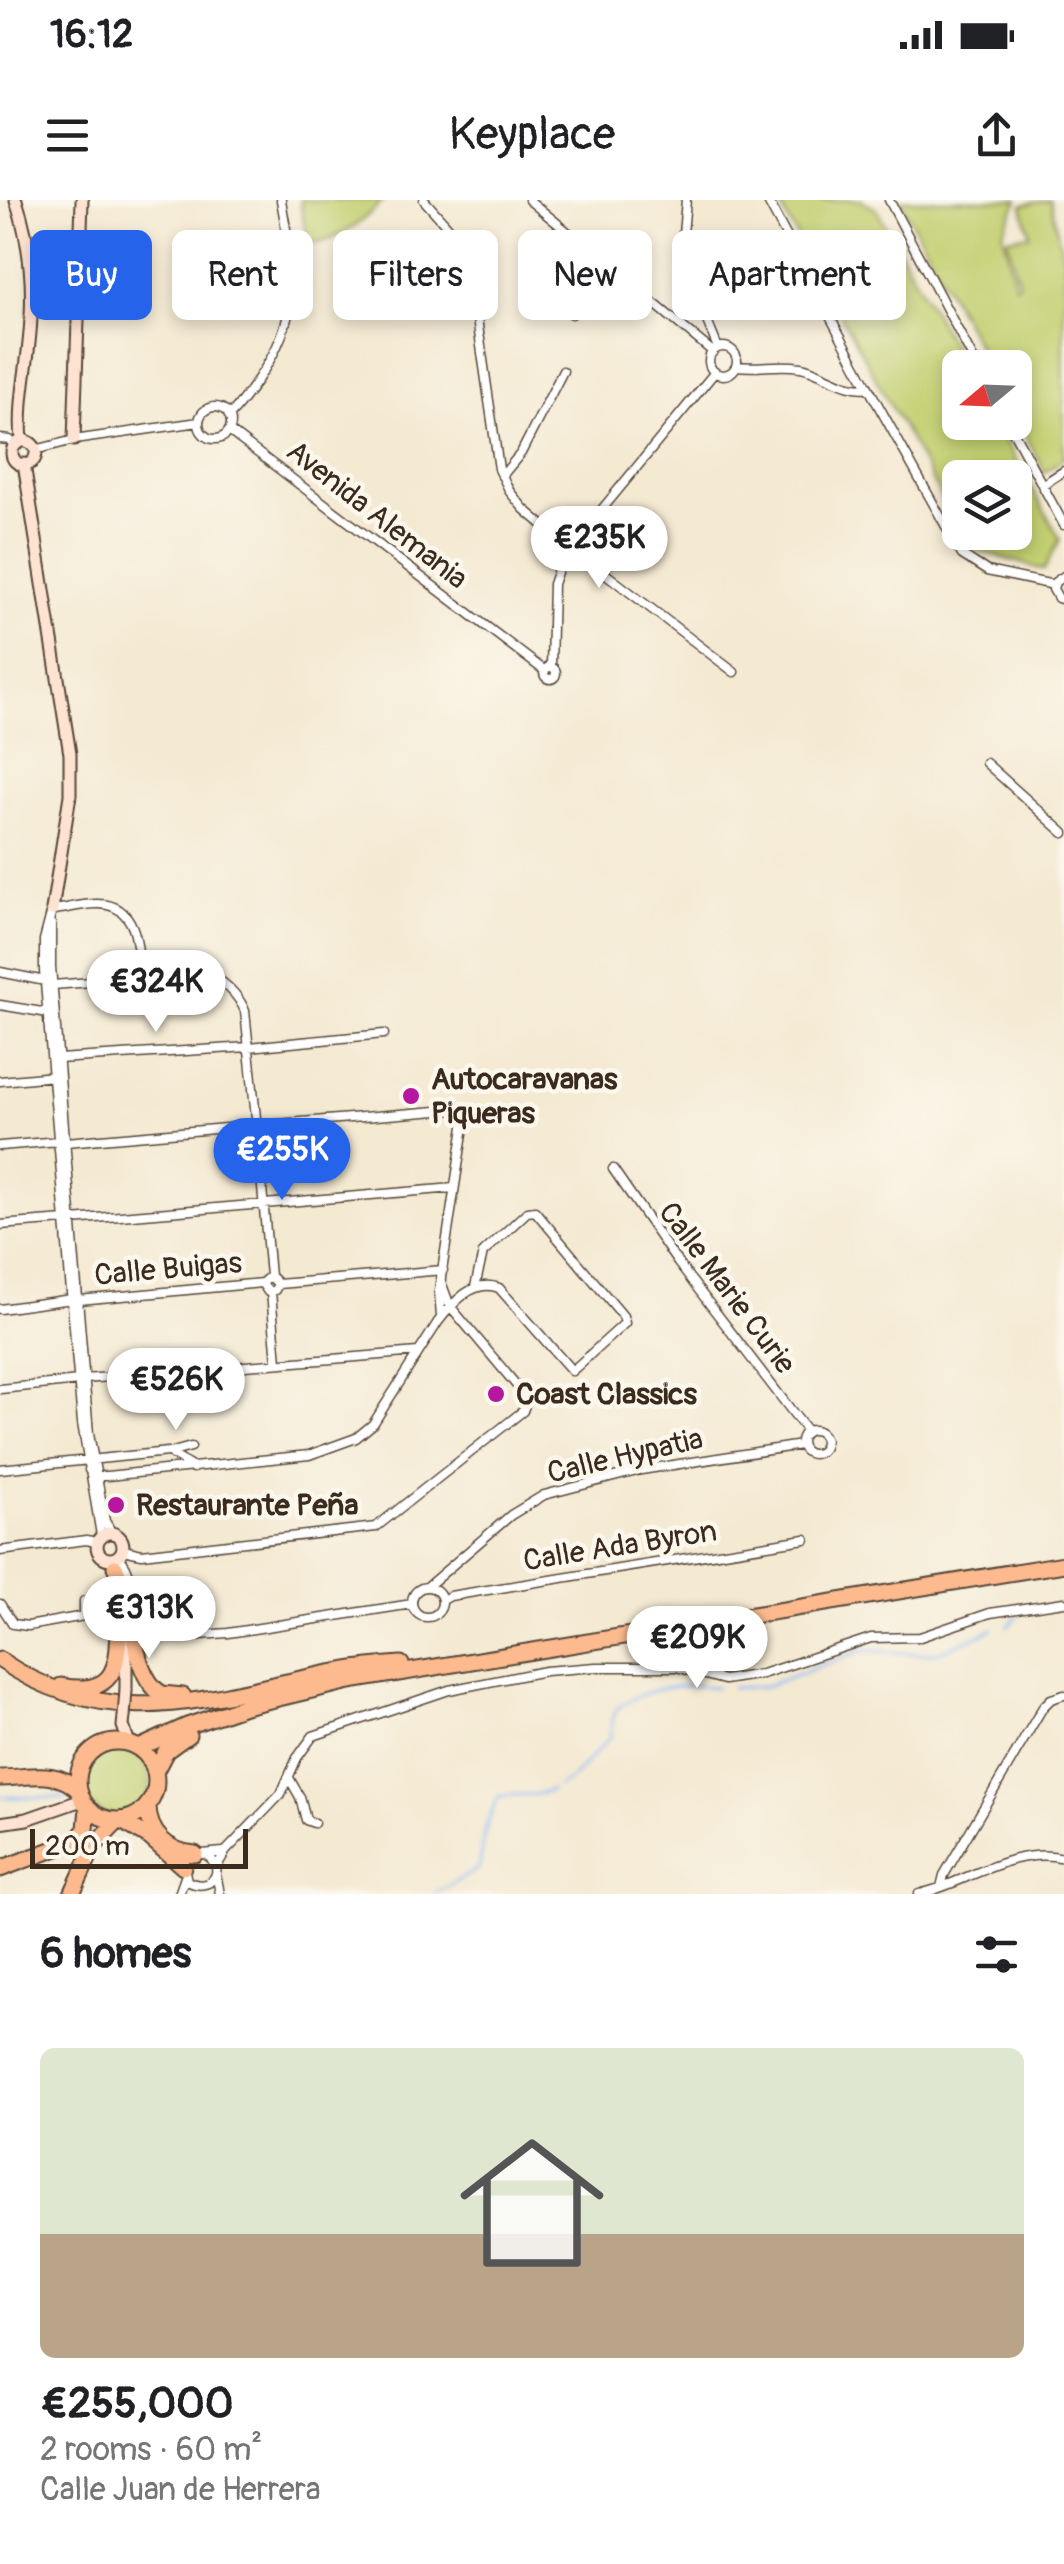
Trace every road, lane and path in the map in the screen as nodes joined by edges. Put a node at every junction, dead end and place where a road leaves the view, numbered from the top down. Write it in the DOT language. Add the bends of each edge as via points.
graph roads {
  1 [pos="13,200"];
  2 [pos="82,200"];
  3 [pos="280,200"];
  4 [pos="424,200"];
  5 [pos="530,200"];
  6 [pos="686,200"];
  7 [pos="767,200"];
  8 [pos="889,200"];
  9 [pos="81,230"];
  10 [pos="566,230"];
  11 [pos="16,232"];
  12 [pos="28,258"];
  13 [pos="30,286"];
  14 [pos="652,300"];
  15 [pos="31,320"];
  16 [pos="78,320"];
  17 [pos="715,350"];
  18 [pos="968,350"];
  19 [pos="737,366"];
  20 [pos="563,371"];
  21 [pos="714,372"];
  22 [pos="868,387"];
  23 [pos="229,416"];
  24 [pos="199,422"];
  25 [pos="229,431"];
  26 [pos="0,439"];
  27 [pos="74,440"];
  28 [pos="1018,440"];
  29 [pos="18,443"];
  30 [pos="36,450"];
  31 [pos="24,464"];
  32 [pos="1064,471"];
  33 [pos="502,476"];
  34 [pos="1042,485"];
  35 [pos="1064,525"];
  36 [pos="571,545"];
  37 [pos="1064,576"];
  38 [pos="1054,585"];
  39 [pos="1064,600"];
  40 [pos="734,672"];
  41 [pos="986,762"];
  42 [pos="1064,833"];
  43 [pos="52,910"];
  44 [pos="0,972"];
  45 [pos="140,979"];
  46 [pos="49,983"];
  47 [pos="0,1005"];
  48 [pos="48,1013"];
  49 [pos="384,1034"];
  50 [pos="249,1047"];
  51 [pos="58,1059"];
  52 [pos="54,1076"];
  53 [pos="0,1081"];
  54 [pos="62,1095"];
  55 [pos="256,1125"];
  56 [pos="62,1141"];
  57 [pos="0,1146"];
  58 [pos="614,1169"];
  59 [pos="454,1188"];
  60 [pos="264,1204"];
  61 [pos="68,1220"];
  62 [pos="0,1225"];
  63 [pos="443,1270"];
  64 [pos="270,1276"];
  65 [pos="441,1282"];
  66 [pos="262,1284"];
  67 [pos="476,1287"];
  68 [pos="274,1288"];
  69 [pos="75,1299"];
  70 [pos="450,1306"];
  71 [pos="0,1309"];
  72 [pos="442,1317"];
  73 [pos="418,1352"];
  74 [pos="277,1362"];
  75 [pos="82,1380"];
  76 [pos="0,1389"];
  77 [pos="807,1432"];
  78 [pos="801,1445"];
  79 [pos="192,1447"];
  80 [pos="169,1453"];
  81 [pos="90,1458"];
  82 [pos="193,1468"];
  83 [pos="0,1469"];
  84 [pos="160,1471"];
  85 [pos="93,1473"];
  86 [pos="103,1537"];
  87 [pos="805,1539"];
  88 [pos="0,1551"];
  89 [pos="117,1558"];
  90 [pos="1064,1564"];
  91 [pos="1064,1574"];
  92 [pos="428,1586"];
  93 [pos="120,1592"];
  94 [pos="443,1600"];
  95 [pos="84,1601"];
  96 [pos="1064,1602"];
  97 [pos="0,1604"];
  98 [pos="412,1604"];
  99 [pos="160,1631"];
  100 [pos="136,1641"];
  101 [pos="485,1658"];
  102 [pos="0,1660"];
  103 [pos="28,1678"];
  104 [pos="286,1680"];
  105 [pos="1064,1695"];
  106 [pos="127,1744"];
  107 [pos="156,1772"];
  108 [pos="0,1778"];
  109 [pos="288,1778"];
  110 [pos="83,1799"];
  111 [pos="148,1806"];
  112 [pos="120,1820"];
  113 [pos="0,1823"];
  114 [pos="314,1823"];
  115 [pos="226,1851"];
  116 [pos="200,1854"];
  117 [pos="1064,1858"];
  118 [pos="0,1869"];
  119 [pos="217,1870"];
  120 [pos="184,1872"];
  121 [pos="204,1887"];
  122 [pos="941,1887"];
  123 [pos="72,1894"];
  124 [pos="180,1894"];
  125 [pos="188,1894"];
  126 [pos="219,1894"];
  127 [pos="919,1894"];
  1 -- 11 [label="street"];
  1 -- 12 [label="street"];
  2 -- 9 [label="street"];
  3 -- 23 [label="street" via="290,252 290,314 267,365"];
  4 -- 33 [label="street" via="457,237 470,264"];
  5 -- 10 [label="street"];
  6 -- 17 [label="street" via="681,257"];
  7 -- 22 [label="street"];
  8 -- 18 [label="street"];
  11 -- 12 [label="street"];
  11 -- 13 [label="street"];
  12 -- 13 [label="street"];
  14 -- 17 [label="street"];
  15 -- 29 [label="street"];
  16 -- 27 [label="street"];
  17 -- 19 [label="street" via="732,349"];
  17 -- 21 [label="street" via="709,360"];
  19 -- 21 [label="street" via="727,374"];
  19 -- 22 [label="street" via="793,365"];
  20 -- 33 [label="street"];
  21 -- 36 [label="street"];
  22 -- 38 [label="street" via="962,556 987,571"];
  23 -- 24 [label="street" via="212,407"];
  23 -- 25 [label="street"];
  24 -- 25 [label="street" via="202,434 214,439"];
  24 -- 27 [label="street"];
  25 -- 36 [label="street, Avenida Alemania" via="548,669 553,584"];
  26 -- 29 [label="street"];
  27 -- 30 [label="street"];
  28 -- 34 [label="street"];
  29 -- 30 [label="street"];
  29 -- 31 [label="street" via="14,459"];
  30 -- 31 [label="street"];
  31 -- 43 [label="street" via="65,720 66,816"];
  32 -- 34 [label="street"];
  33 -- 36 [label="street" via="524,509"];
  34 -- 35 [label="street"];
  36 -- 40 [label="street"];
  37 -- 38 [label="street"];
  38 -- 39 [label="street"];
  41 -- 42 [label="street"];
  43 -- 45 [label="street" via="99,904 122,910 132,925"];
  43 -- 46 [label="street"];
  43 -- 46 [label="street" via="44,951"];
  44 -- 46 [label="street"];
  45 -- 46 [label="street"];
  45 -- 50 [label="street" via="206,974 221,981 242,1004"];
  46 -- 48 [label="street"];
  46 -- 51 [label="street"];
  47 -- 48 [label="street"];
  48 -- 52 [label="street"];
  49 -- 50 [label="street"];
  50 -- 51 [label="street"];
  50 -- 55 [label="street"];
  51 -- 54 [label="street"];
  52 -- 53 [label="street"];
  52 -- 54 [label="street"];
  52 -- 56 [label="street"];
  54 -- 56 [label="street"];
  55 -- 56 [label="street"];
  55 -- 59 [label="street" via="457,1108 464,1114"];
  55 -- 60 [label="street"];
  56 -- 57 [label="street"];
  56 -- 61 [label="street"];
  58 -- 77 [label="street, Calle Marie Curie"];
  59 -- 60 [label="street"];
  59 -- 63 [label="street"];
  60 -- 61 [label="street"];
  60 -- 64 [label="street"];
  61 -- 62 [label="street"];
  61 -- 69 [label="street"];
  61 -- 69 [label="street"];
  63 -- 65 [label="street"];
  63 -- 68 [label="street, Calle Buigas"];
  64 -- 66 [label="street"];
  64 -- 68 [label="street"];
  65 -- 70 [label="street"];
  65 -- 72 [label="street"];
  66 -- 68 [label="street" via="266,1291"];
  66 -- 69 [label="street, Calle Buigas"];
  67 -- 67 [label="street" via="499,1288 572,1371 625,1323 535,1211 483,1254"];
  67 -- 70 [label="street"];
  68 -- 74 [label="street"];
  69 -- 71 [label="street, Calle Buigas"];
  69 -- 75 [label="street"];
  70 -- 72 [label="street"];
  70 -- 89 [label="street" via="522,1392 525,1407 394,1516 368,1529"];
  72 -- 73 [label="street"];
  73 -- 74 [label="street"];
  73 -- 82 [label="street" via="356,1438 310,1455"];
  74 -- 75 [label="street"];
  75 -- 76 [label="street"];
  75 -- 81 [label="street"];
  75 -- 81 [label="street"];
  77 -- 78 [label="street"];
  77 -- 78 [label="street" via="821,1433 824,1446 811,1454"];
  78 -- 92 [label="street, Calle Hypatia" via="640,1470 544,1496 511,1515"];
  79 -- 80 [label="street"];
  80 -- 81 [label="street"];
  80 -- 82 [label="street"];
  80 -- 84 [label="street"];
  81 -- 83 [label="street"];
  81 -- 85 [label="street"];
  82 -- 84 [label="street"];
  84 -- 85 [label="street"];
  85 -- 86 [label="street"];
  86 -- 88 [label="street"];
  86 -- 89 [label="street" via="98,1554"];
  86 -- 89 [label="street" via="120,1537"];
  87 -- 94 [label="street, Calle Ada Byron"];
  89 -- 93 [label="street"];
  89 -- 99 [label="street"];
  89 -- 100 [label="highway"];
  90 -- 101 [label="highway"];
  91 -- 107 [label="highway" via="327,1695 191,1734 166,1752"];
  92 -- 94 [label="street"];
  92 -- 98 [label="street" via="416,1591"];
  93 -- 103 [label="highway" via="119,1658 107,1676 82,1688"];
  93 -- 106 [label="street, bridge" via="128,1646"];
  94 -- 98 [label="street" via="427,1617"];
  95 -- 97 [label="street" via="84,1616 28,1626 13,1624"];
  96 -- 109 [label="street" via="990,1613 920,1637 871,1638 724,1680 676,1666 596,1667 449,1690 313,1736"];
  98 -- 99 [label="street" via="186,1638"];
  99 -- 100 [label="highway"];
  100 -- 104 [label="highway" via="145,1677 162,1694"];
  101 -- 104 [label="highway"];
  101 -- 106 [label="highway" via="350,1681"];
  102 -- 103 [label="highway"];
  103 -- 104 [label="highway" via="75,1698 147,1706"];
  105 -- 122 [label="street" via="1042,1707"];
  106 -- 107 [label="highway"];
  106 -- 110 [label="highway" via="100,1745 82,1762"];
  107 -- 111 [label="highway"];
  108 -- 110 [label="highway" via="60,1777"];
  109 -- 114 [label="street" via="306,1820"];
  109 -- 115 [label="street" via="282,1794"];
  110 -- 112 [label="highway" via="102,1818"];
  110 -- 113 [label="street"];
  110 -- 118 [label="highway" via="86,1829 76,1840"];
  111 -- 112 [label="highway"];
  111 -- 116 [label="highway" via="162,1840"];
  112 -- 120 [label="highway"];
  112 -- 123 [label="highway" via="94,1846"];
  115 -- 116 [label="street"];
  115 -- 119 [label="street"];
  116 -- 119 [label="street"];
  116 -- 120 [label="street"];
  117 -- 122 [label="street" via="1019,1860"];
  119 -- 121 [label="street"];
  119 -- 126 [label="street"];
  120 -- 121 [label="street" via="191,1885"];
  120 -- 124 [label="street"];
  121 -- 125 [label="street"];
  121 -- 126 [label="street"];
  122 -- 127 [label="street"];
}
